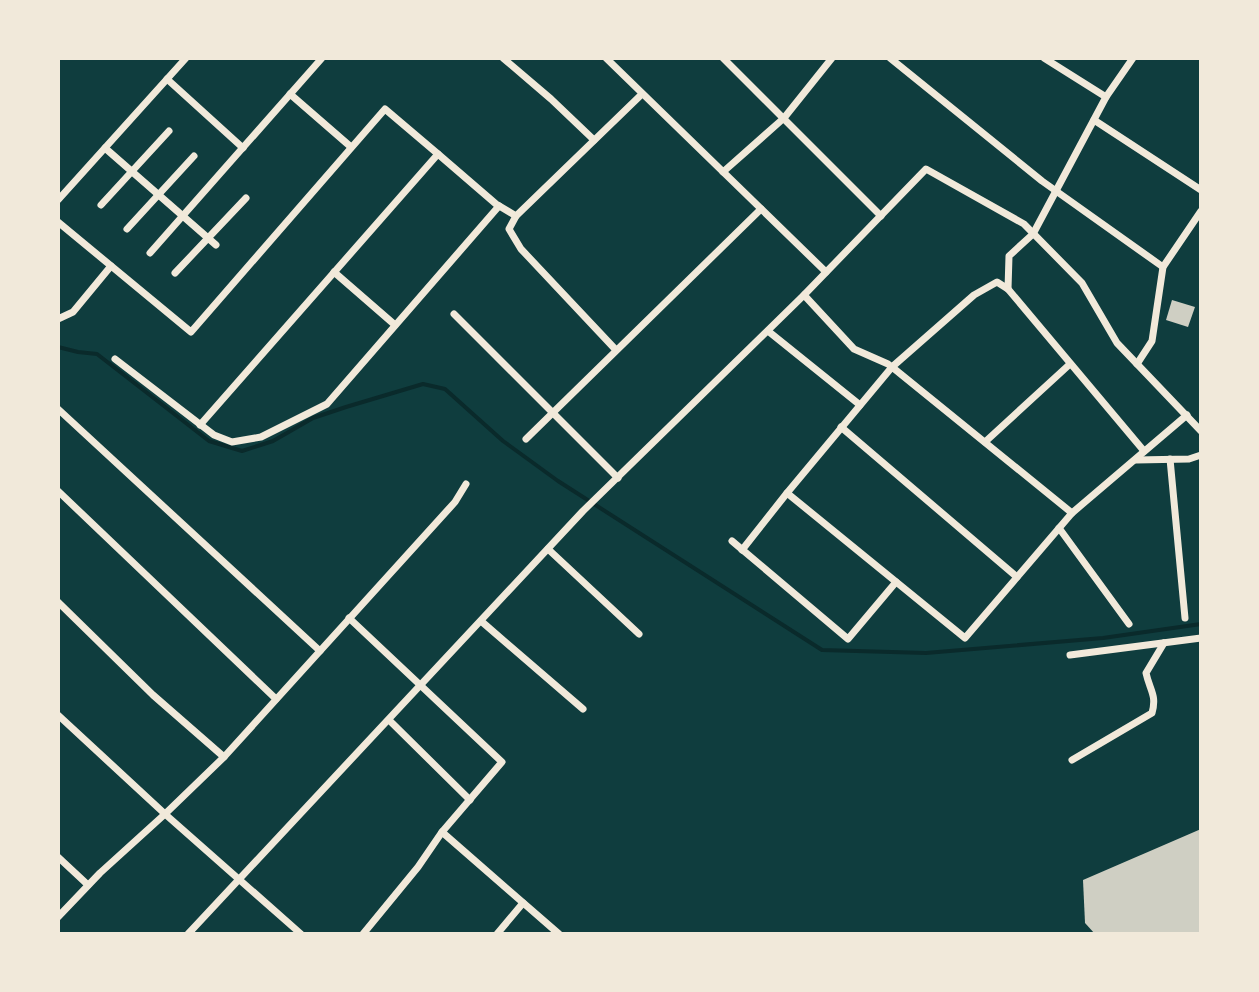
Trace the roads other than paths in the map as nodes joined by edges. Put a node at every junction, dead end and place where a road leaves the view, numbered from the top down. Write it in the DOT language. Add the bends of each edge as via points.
graph roads {
  1 [pos="186,58"];
  2 [pos="322,58"];
  3 [pos="503,58"];
  4 [pos="606,58"];
  5 [pos="723,58"];
  6 [pos="832,58"];
  7 [pos="890,58"];
  8 [pos="1044,58"];
  9 [pos="1133,58"];
  10 [pos="167,79"];
  11 [pos="290,94"];
  12 [pos="642,94"];
  13 [pos="1106,97"];
  14 [pos="784,118"];
  15 [pos="1094,120"];
  16 [pos="169,131"];
  17 [pos="594,140"];
  18 [pos="351,147"];
  19 [pos="105,148"];
  20 [pos="243,148"];
  21 [pos="438,154"];
  22 [pos="194,156"];
  23 [pos="132,171"];
  24 [pos="723,172"];
  25 [pos="1201,190"];
  26 [pos="1057,192"];
  27 [pos="158,194"];
  28 [pos="246,198"];
  29 [pos="58,200"];
  30 [pos="101,205"];
  31 [pos="499,206"];
  32 [pos="761,209"];
  33 [pos="1201,211"];
  34 [pos="183,216"];
  35 [pos="516,216"];
  36 [pos="881,216"];
  37 [pos="58,222"];
  38 [pos="127,229"];
  39 [pos="1033,234"];
  40 [pos="207,238"];
  41 [pos="216,245"];
  42 [pos="150,253"];
  43 [pos="111,266"];
  44 [pos="1163,267"];
  45 [pos="334,272"];
  46 [pos="826,272"];
  47 [pos="175,273"];
  48 [pos="1008,289"];
  49 [pos="804,295"];
  50 [pos="454,314"];
  51 [pos="58,319"];
  52 [pos="395,325"];
  53 [pos="768,331"];
  54 [pos="616,350"];
  55 [pos="115,359"];
  56 [pos="1070,364"];
  57 [pos="1137,364"];
  58 [pos="892,367"];
  59 [pos="860,405"];
  60 [pos="58,409"];
  61 [pos="552,413"];
  62 [pos="1187,415"];
  63 [pos="200,425"];
  64 [pos="841,427"];
  65 [pos="1201,431"];
  66 [pos="526,439"];
  67 [pos="985,442"];
  68 [pos="1144,451"];
  69 [pos="1201,455"];
  70 [pos="1170,459"];
  71 [pos="1134,460"];
  72 [pos="618,478"];
  73 [pos="466,484"];
  74 [pos="58,491"];
  75 [pos="787,493"];
  76 [pos="1072,513"];
  77 [pos="1059,528"];
  78 [pos="732,541"];
  79 [pos="548,549"];
  80 [pos="742,550"];
  81 [pos="1017,577"];
  82 [pos="896,582"];
  83 [pos="58,602"];
  84 [pos="349,618"];
  85 [pos="1185,618"];
  86 [pos="481,621"];
  87 [pos="1129,624"];
  88 [pos="639,634"];
  89 [pos="1201,638"];
  90 [pos="1164,643"];
  91 [pos="320,651"];
  92 [pos="1070,655"];
  93 [pos="421,686"];
  94 [pos="276,699"];
  95 [pos="583,709"];
  96 [pos="58,715"];
  97 [pos="389,720"];
  98 [pos="224,757"];
  99 [pos="1072,760"];
  100 [pos="470,800"];
  101 [pos="165,814"];
  102 [pos="442,832"];
  103 [pos="58,857"];
  104 [pos="239,879"];
  105 [pos="88,885"];
  106 [pos="523,903"];
  107 [pos="58,917"];
  108 [pos="188,934"];
  109 [pos="301,934"];
  110 [pos="363,934"];
  111 [pos="497,934"];
  112 [pos="559,934"];
  1 -- 10 [label="street"];
  2 -- 11 [label="street"];
  3 -- 17 [label="street"];
  4 -- 12 [label="street"];
  5 -- 14 [label="street"];
  6 -- 14 [label="street"];
  7 -- 26 [label="street"];
  8 -- 13 [label="street"];
  9 -- 13 [label="street"];
  10 -- 19 [label="street"];
  10 -- 20 [label="street"];
  11 -- 18 [label="street"];
  11 -- 20 [label="street"];
  12 -- 17 [label="street"];
  12 -- 24 [label="street"];
  13 -- 15 [label="street"];
  14 -- 24 [label="street"];
  14 -- 36 [label="street"];
  15 -- 25 [label="street"];
  15 -- 26 [label="street"];
  16 -- 23 [label="street"];
  17 -- 35 [label="street"];
  18 -- 21 [label="street" via="385,109"];
  18 -- 43 [label="street" via="191,332"];
  19 -- 23 [label="street"];
  19 -- 29 [label="street"];
  20 -- 34 [label="street"];
  21 -- 31 [label="street"];
  21 -- 45 [label="street"];
  22 -- 27 [label="street"];
  23 -- 27 [label="street"];
  23 -- 30 [label="street"];
  24 -- 32 [label="street"];
  26 -- 39 [label="street"];
  26 -- 44 [label="street"];
  27 -- 34 [label="street"];
  27 -- 38 [label="street"];
  28 -- 40 [label="street"];
  31 -- 35 [label="street"];
  31 -- 52 [label="street"];
  32 -- 46 [label="street"];
  32 -- 54 [label="street"];
  33 -- 44 [label="street"];
  34 -- 40 [label="street"];
  34 -- 42 [label="street"];
  35 -- 54 [label="street" via="509,229 521,249"];
  36 -- 39 [label="street" via="926,169"];
  36 -- 46 [label="street"];
  37 -- 43 [label="street"];
  39 -- 48 [label="street" via="1009,256"];
  39 -- 57 [label="street" via="1082,283 1117,343"];
  40 -- 41 [label="street"];
  40 -- 47 [label="street"];
  43 -- 51 [label="street" via="73,312"];
  44 -- 57 [label="street" via="1152,341"];
  45 -- 52 [label="street"];
  45 -- 63 [label="street"];
  46 -- 49 [label="street"];
  48 -- 56 [label="street"];
  48 -- 58 [label="street" via="997,282 974,295"];
  49 -- 53 [label="street"];
  49 -- 58 [label="street" via="854,349"];
  50 -- 61 [label="street"];
  52 -- 63 [label="street" via="327,404 261,437 232,442"];
  53 -- 59 [label="street"];
  53 -- 72 [label="street"];
  54 -- 61 [label="street"];
  55 -- 63 [label="street"];
  56 -- 67 [label="street"];
  56 -- 68 [label="street"];
  57 -- 62 [label="street"];
  58 -- 59 [label="street"];
  58 -- 67 [label="street"];
  59 -- 64 [label="street"];
  60 -- 91 [label="street"];
  61 -- 66 [label="street"];
  61 -- 72 [label="street"];
  62 -- 65 [label="street"];
  62 -- 68 [label="street"];
  64 -- 75 [label="street"];
  64 -- 81 [label="street"];
  67 -- 76 [label="street"];
  68 -- 71 [label="street"];
  69 -- 70 [label="street"];
  70 -- 71 [label="street"];
  70 -- 85 [label="street"];
  71 -- 76 [label="street"];
  72 -- 79 [label="street"];
  73 -- 84 [label="street"];
  74 -- 94 [label="street"];
  75 -- 80 [label="street"];
  75 -- 82 [label="street"];
  76 -- 77 [label="street"];
  77 -- 81 [label="street"];
  77 -- 87 [label="street"];
  78 -- 80 [label="street"];
  79 -- 86 [label="street"];
  79 -- 88 [label="street"];
  80 -- 82 [label="street" via="848,639"];
  81 -- 82 [label="street" via="965,638"];
  83 -- 98 [label="street"];
  84 -- 91 [label="street"];
  84 -- 93 [label="street"];
  86 -- 93 [label="street"];
  86 -- 95 [label="street"];
  89 -- 90 [label="street"];
  90 -- 92 [label="street"];
  90 -- 99 [label="street" via="1146,673 1155,699 1152,713"];
  91 -- 94 [label="street"];
  93 -- 97 [label="street"];
  93 -- 100 [label="street" via="502,762"];
  94 -- 98 [label="street"];
  96 -- 101 [label="street"];
  97 -- 100 [label="street"];
  97 -- 104 [label="street"];
  98 -- 101 [label="street"];
  100 -- 102 [label="street"];
  101 -- 104 [label="street"];
  101 -- 105 [label="street"];
  102 -- 106 [label="street"];
  102 -- 110 [label="street"];
  103 -- 105 [label="street"];
  104 -- 108 [label="street"];
  104 -- 109 [label="street"];
  105 -- 107 [label="street"];
  106 -- 111 [label="street"];
  106 -- 112 [label="street"];
}
